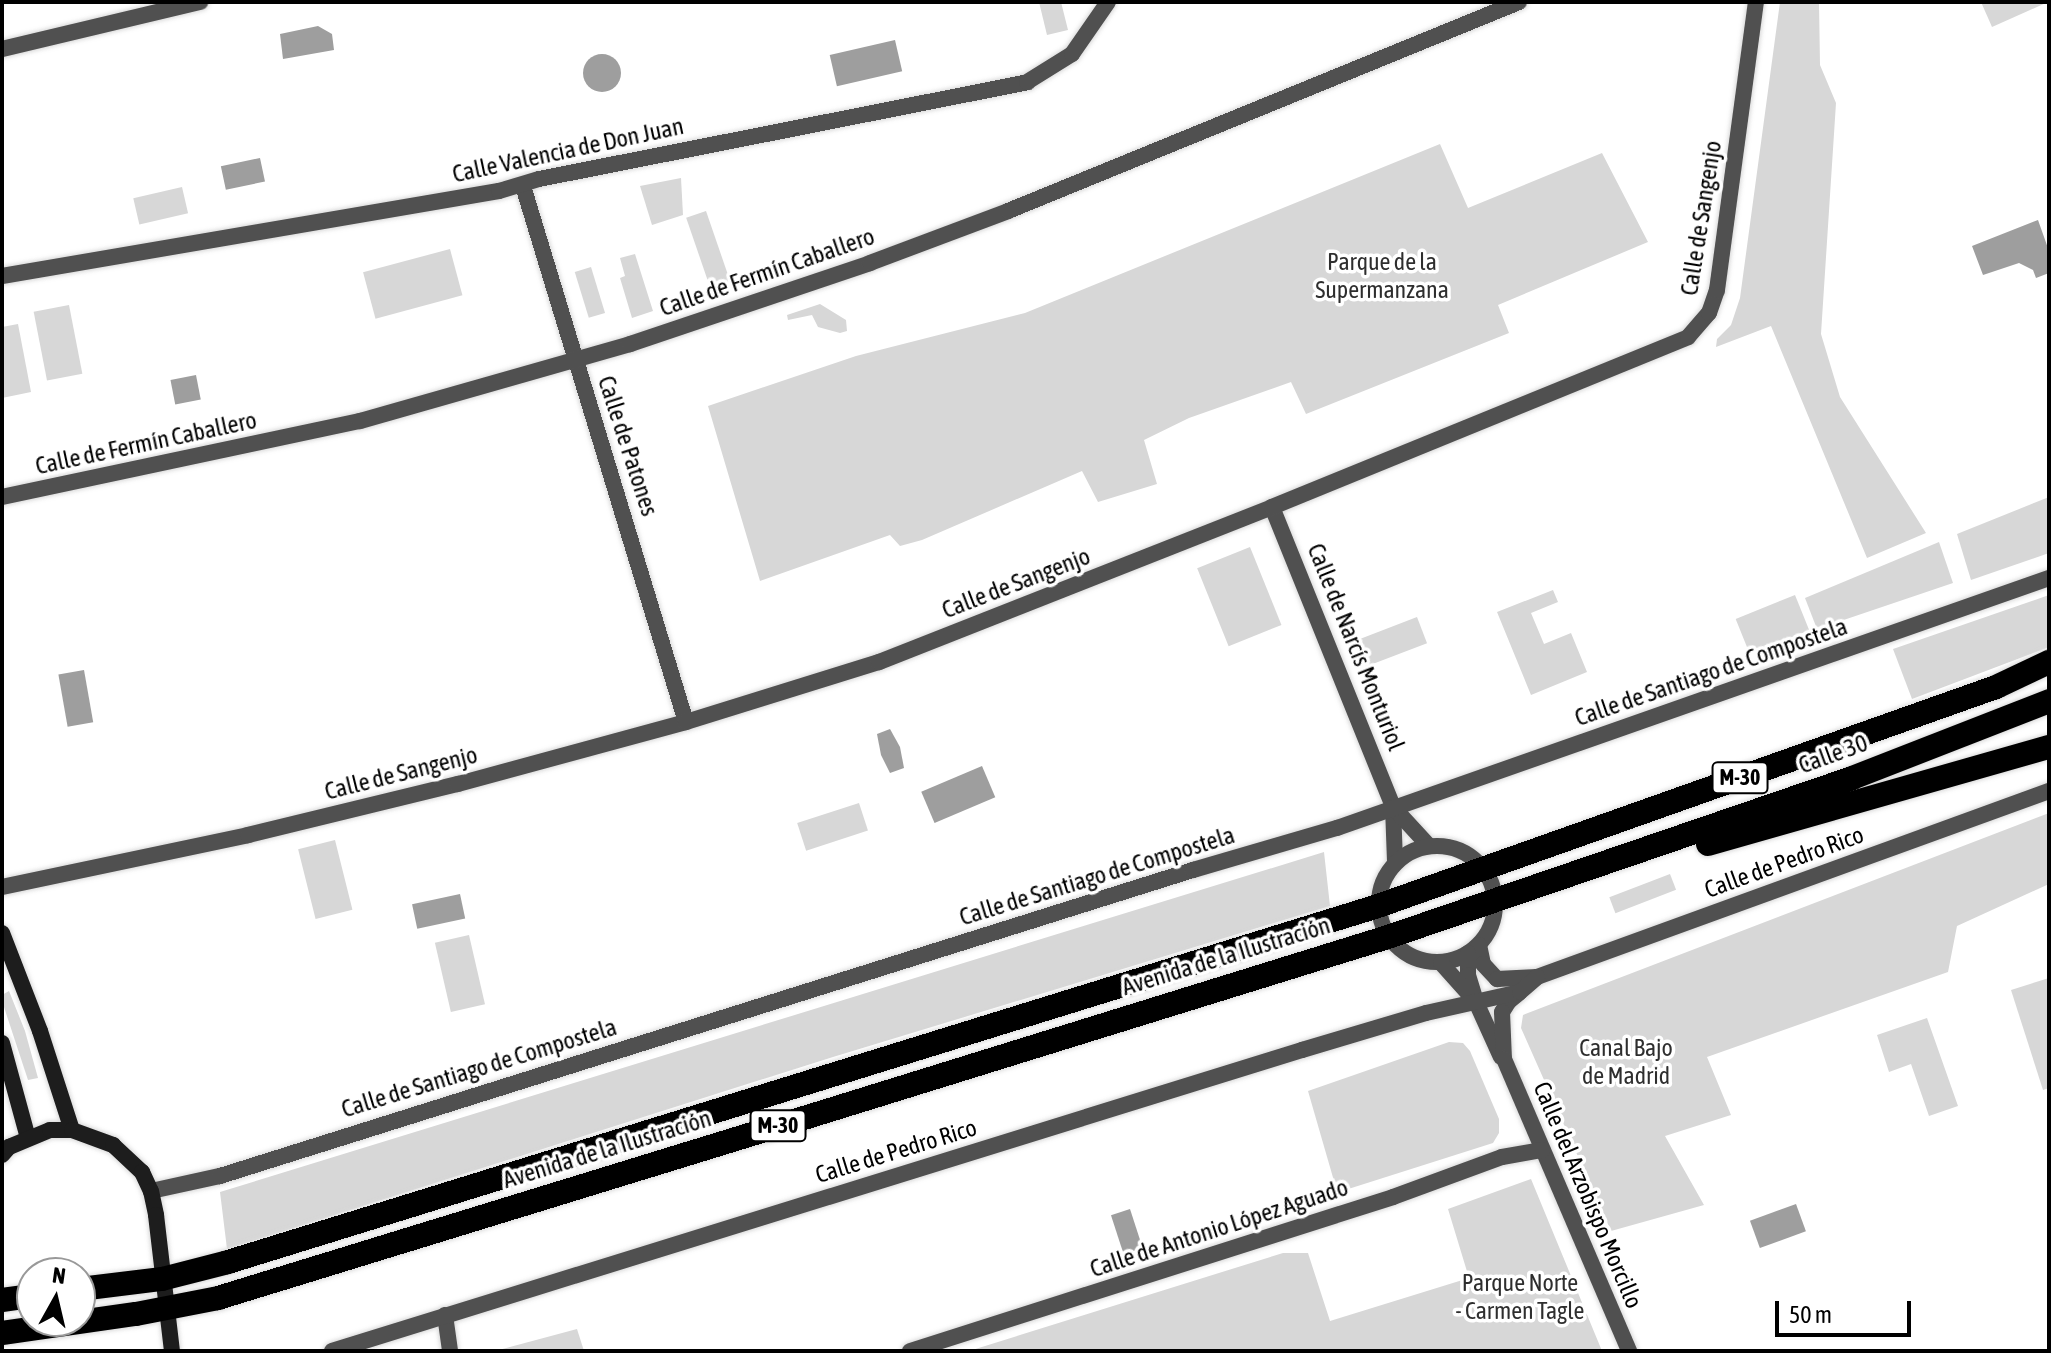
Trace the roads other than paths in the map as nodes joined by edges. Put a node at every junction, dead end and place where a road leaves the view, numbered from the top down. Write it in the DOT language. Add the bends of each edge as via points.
graph roads {
  1 [pos="200,2"];
  2 [pos="1108,2"];
  3 [pos="1519,2"];
  4 [pos="1756,2"];
  5 [pos="2,49"];
  6 [pos="523,186"];
  7 [pos="2,276"];
  8 [pos="576,361"];
  9 [pos="2,497"];
  10 [pos="1272,507"];
  11 [pos="2049,578"];
  12 [pos="2049,662"];
  13 [pos="2049,669"];
  14 [pos="1996,687"];
  15 [pos="2049,701"];
  16 [pos="2049,716"];
  17 [pos="686,722"];
  18 [pos="2049,747"];
  19 [pos="1852,778"];
  20 [pos="2049,791"];
  21 [pos="1393,807"];
  22 [pos="1429,846"];
  23 [pos="1395,862"];
  24 [pos="1483,867"];
  25 [pos="1547,882"];
  26 [pos="2,887"];
  27 [pos="1496,899"];
  28 [pos="1378,906"];
  29 [pos="2,933"];
  30 [pos="1388,937"];
  31 [pos="1474,949"];
  32 [pos="1441,963"];
  33 [pos="1537,977"];
  34 [pos="1520,992"];
  35 [pos="1476,1002"];
  36 [pos="2,1043"];
  37 [pos="1504,1059"];
  38 [pos="72,1130"];
  39 [pos="28,1138"];
  40 [pos="1542,1150"];
  41 [pos="2,1155"];
  42 [pos="151,1191"];
  43 [pos="162,1279"];
  44 [pos="96,1287"];
  45 [pos="166,1309"];
  46 [pos="445,1315"];
  47 [pos="2,1333"];
  48 [pos="172,1351"];
  49 [pos="332,1351"];
  50 [pos="450,1351"];
  51 [pos="910,1351"];
  52 [pos="1629,1351"];
  1 -- 5 [label="street"];
  2 -- 6 [label="street, Calle Valencia de Don Juan" via="1072,54 1027,82"];
  3 -- 8 [label="street, Calle de Fermín Caballero" via="1008,211 751,305"];
  4 -- 10 [label="street, Calle de Sangenjo" via="1717,290 1709,313 1688,337"];
  6 -- 7 [label="street, Calle Valencia de Don Juan"];
  6 -- 8 [label="street, Calle de Patones"];
  8 -- 9 [label="street, Calle de Fermín Caballero" via="360,421"];
  8 -- 17 [label="street, Calle de Patones"];
  10 -- 17 [label="street, Calle de Sangenjo" via="879,662"];
  10 -- 21 [label="street, Calle de Narcís Monturiol"];
  11 -- 21 [label="street, Calle de Santiago de Compostela"];
  12 -- 14 [label="highway"];
  13 -- 14 [label="highway, M-30"];
  14 -- 24 [label="highway, M-30"];
  15 -- 19 [label="highway, Calle 30 / M-30"];
  16 -- 19 [label="highway"];
  17 -- 26 [label="street, Calle de Sangenjo" via="435,790"];
  18 -- 25 [label="highway" via="1610,875"];
  19 -- 25 [label="highway, Calle 30 / M-30"];
  20 -- 33 [label="street, Calle de Pedro Rico"];
  21 -- 22 [label="street, Calle de Narcís Monturiol"];
  21 -- 23 [label="street, Calle de Narcís Monturiol"];
  21 -- 42 [label="street, Calle de Santiago de Compostela" via="220,1176"];
  22 -- 23 [label="street"];
  22 -- 24 [label="street" via="1459,850"];
  23 -- 28 [label="street" via="1380,888"];
  24 -- 27 [label="street"];
  24 -- 28 [label="highway, Avenida de la Ilustración / M-30"];
  25 -- 27 [label="highway, Calle 30 / M-30"];
  27 -- 30 [label="highway, Avenida de la Ilustración / M-30"];
  27 -- 31 [label="street" via="1495,917"];
  28 -- 30 [label="street"];
  28 -- 43 [label="highway, Avenida de la Ilustración / M-30"];
  29 -- 38 [label="main road"];
  30 -- 32 [label="street" via="1420,961"];
  30 -- 45 [label="highway, Avenida de la Ilustración / M-30" via="223,1297"];
  31 -- 32 [label="street"];
  31 -- 33 [label="street, Calle de Pedro Rico" via="1497,979"];
  31 -- 35 [label="street, Calle del Arzobispo Morcillo" via="1468,975"];
  32 -- 35 [label="street"];
  33 -- 34 [label="street, Calle de Pedro Rico"];
  34 -- 35 [label="street, Calle de Pedro Rico"];
  34 -- 37 [label="street, Calle del Arzobispo Morcillo" via="1502,1012"];
  35 -- 37 [label="street, Calle del Arzobispo Morcillo" via="1496,1052"];
  35 -- 46 [label="street, Calle de Pedro Rico" via="1302,1050"];
  36 -- 39 [label="main road"];
  37 -- 40 [label="street, Calle del Arzobispo Morcillo"];
  38 -- 39 [label="main road"];
  38 -- 42 [label="main road" via="113,1145 142,1172"];
  39 -- 41 [label="main road"];
  40 -- 51 [label="street, Calle de Antonio López Aguado" via="1502,1157 1380,1202"];
  40 -- 52 [label="street, Calle del Arzobispo Morcillo"];
  42 -- 43 [label="main road"];
  43 -- 44 [label="highway, Avenida de la Ilustración / M-30"];
  43 -- 45 [label="main road"];
  45 -- 47 [label="highway, Avenida de la Ilustración / M-30"];
  45 -- 48 [label="main road"];
  46 -- 49 [label="street, Calle de Pedro Rico"];
  46 -- 50 [label="street"];
}
